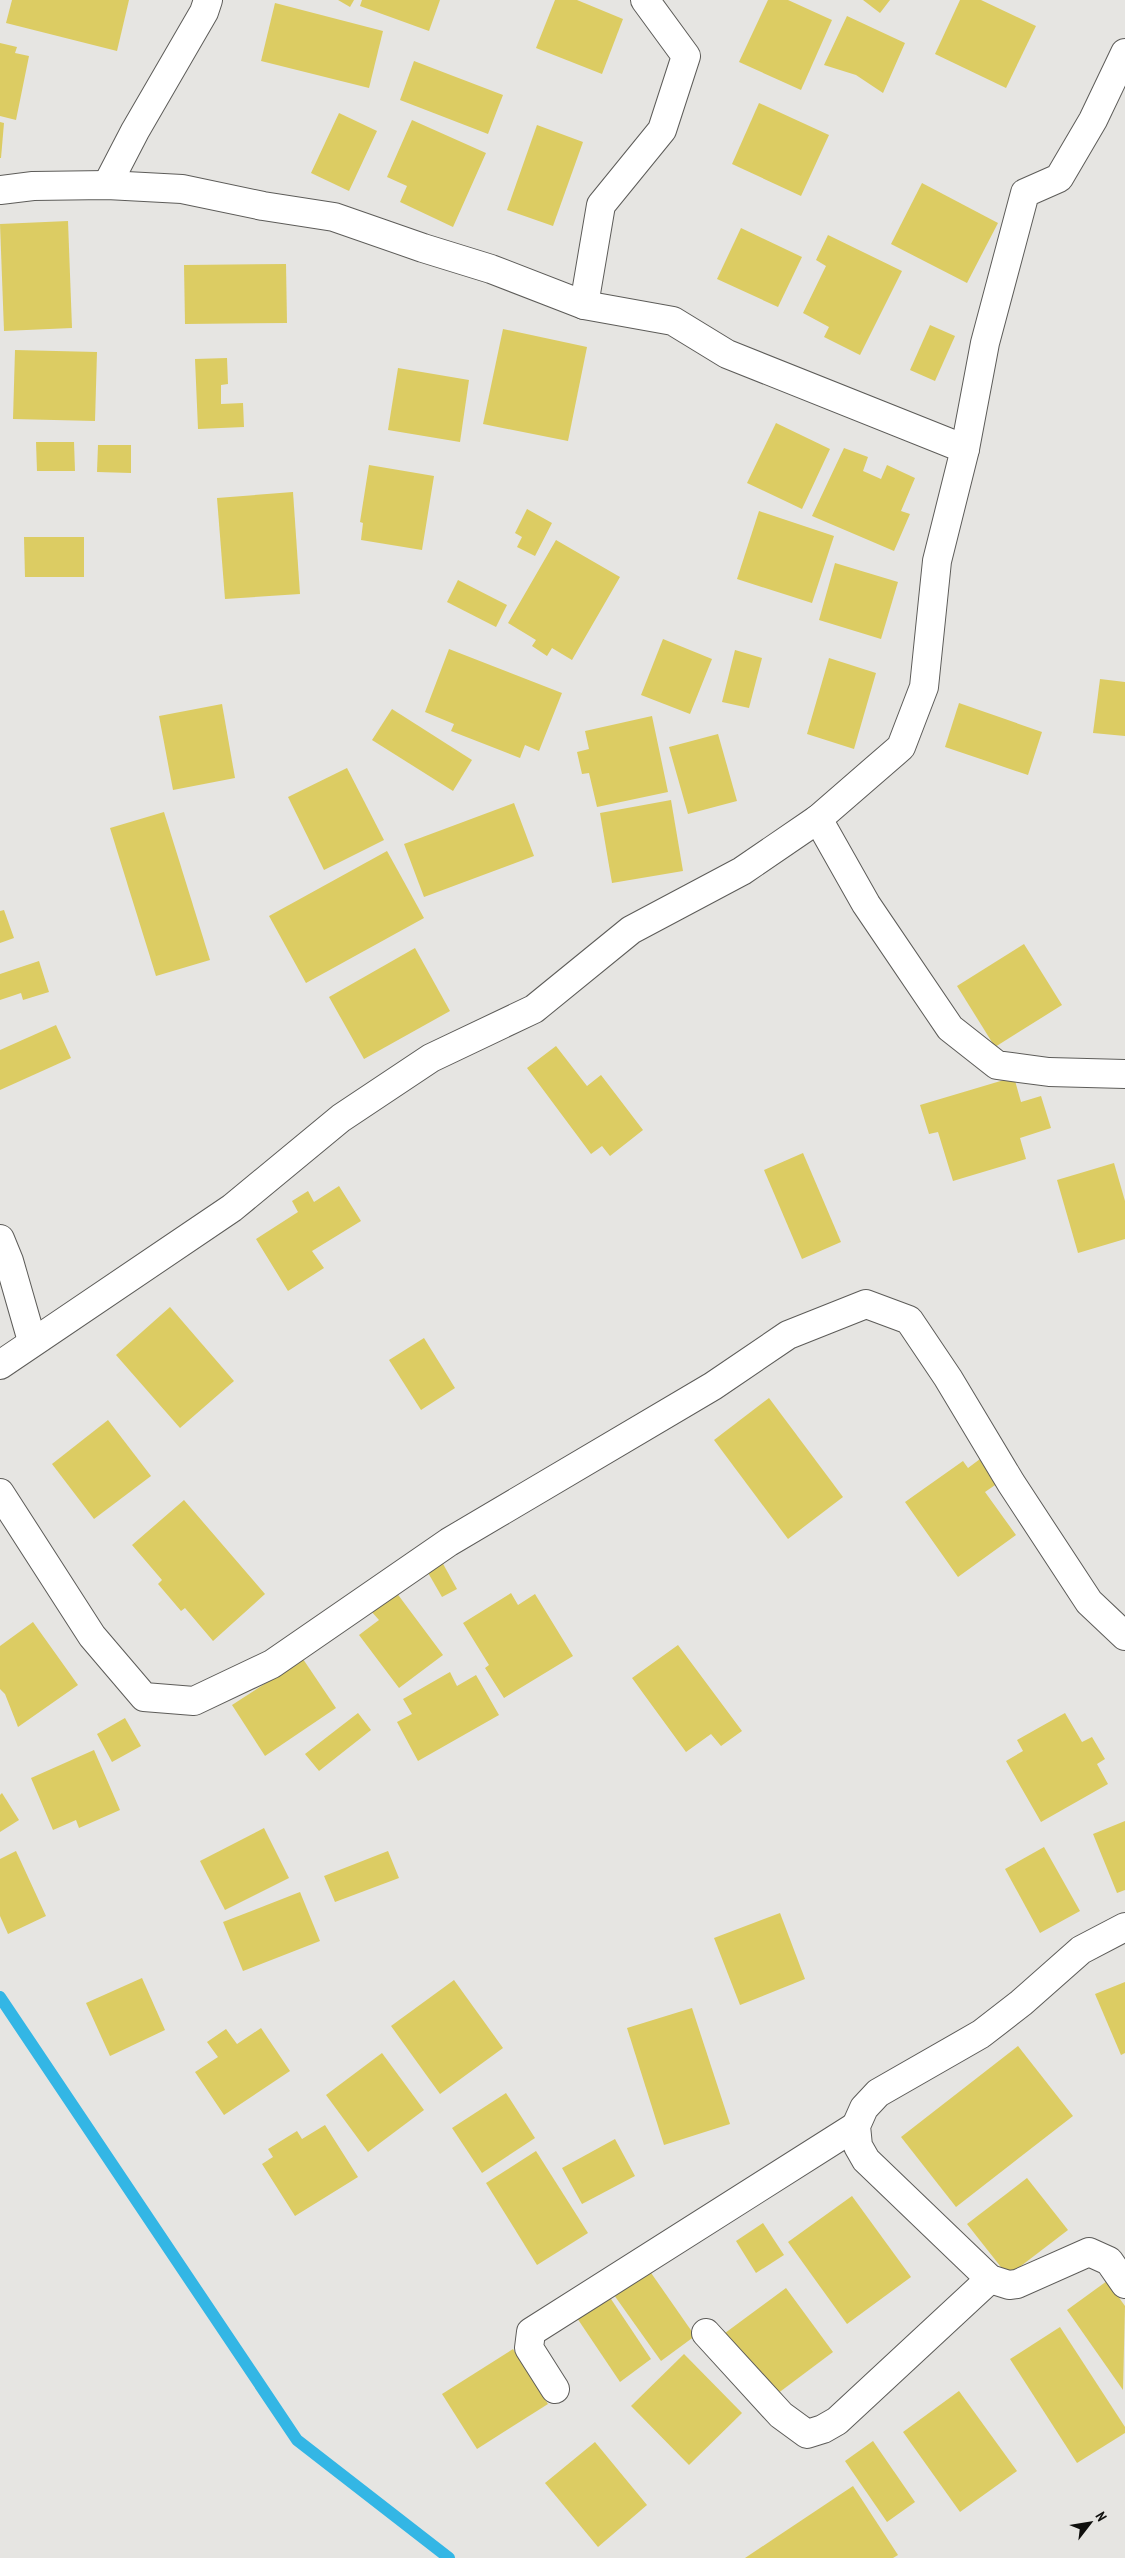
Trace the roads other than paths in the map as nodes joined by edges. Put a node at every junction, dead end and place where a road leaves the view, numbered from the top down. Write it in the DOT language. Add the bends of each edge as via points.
graph roads {
  1 [pos="208,0"];
  2 [pos="645,0"];
  3 [pos="1125,53"];
  4 [pos="107,185"];
  5 [pos="0,190"];
  6 [pos="584,305"];
  7 [pos="965,449"];
  8 [pos="818,819"];
  9 [pos="1125,1074"];
  10 [pos="0,1239"];
  11 [pos="32,1341"];
  12 [pos="0,1364"];
  13 [pos="0,1493"];
  14 [pos="1125,1636"];
  15 [pos="1125,1927"];
  16 [pos="856,2126"];
  17 [pos="990,2279"];
  18 [pos="1125,2284"];
  19 [pos="706,2333"];
  20 [pos="555,2389"];
  1 -- 4 [label="street"];
  2 -- 6 [label="street" via="686,56 662,130 601,204"];
  3 -- 7 [label="street" via="1093,120 1059,178 1025,193 985,343"];
  4 -- 5 [label="street"];
  4 -- 6 [label="street" via="182,189 334,217 491,269"];
  6 -- 7 [label="street" via="673,321 727,354"];
  7 -- 8 [label="street" via="937,561 924,687 911,721 901,746"];
  8 -- 9 [label="street" via="866,904 950,1028 997,1065 1049,1072"];
  8 -- 11 [label="street" via="742,871 631,930 534,1009 431,1058 341,1118 232,1208"];
  10 -- 11 [label="street"];
  11 -- 12 [label="street"];
  13 -- 14 [label="street" via="92,1636 144,1697 194,1701 272,1664 449,1542 713,1386 788,1335 866,1304 909,1320 948,1378 1010,1484 1088,1602"];
  15 -- 16 [label="street" via="1082,1950 981,2034 878,2093 864,2108"];
  16 -- 17 [label="street" via="858,2146 866,2160"];
  16 -- 20 [label="street" via="531,2332 529,2348"];
  17 -- 18 [label="street" via="1016,2284 1089,2252 1109,2261"];
  17 -- 19 [label="street" via="837,2421 807,2434 781,2415"];
}
